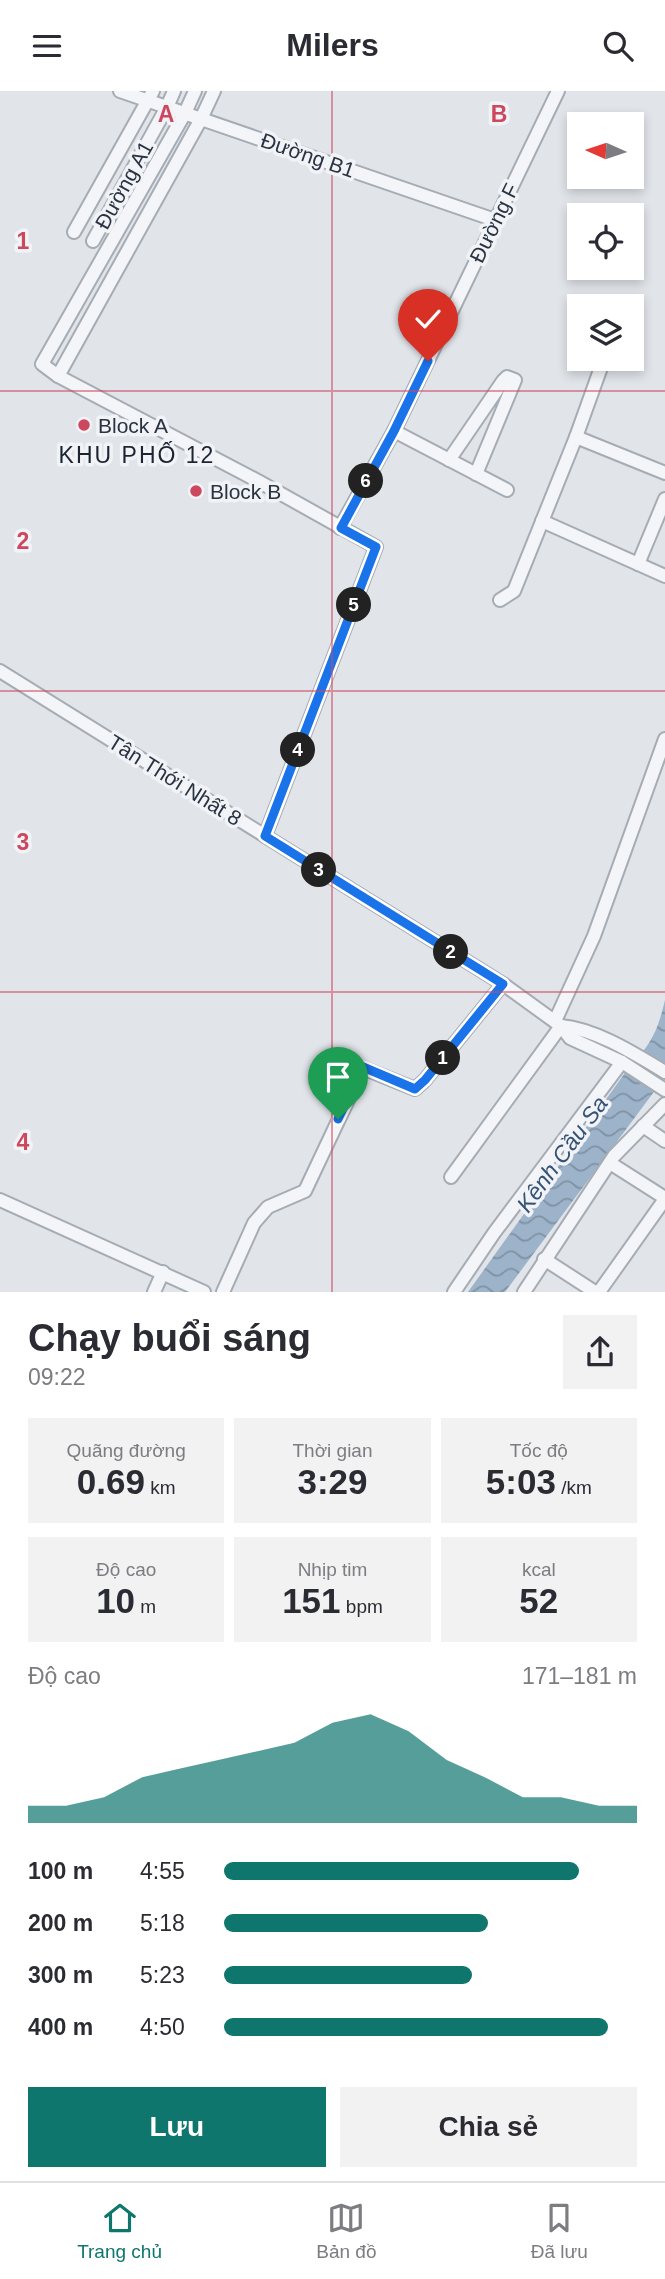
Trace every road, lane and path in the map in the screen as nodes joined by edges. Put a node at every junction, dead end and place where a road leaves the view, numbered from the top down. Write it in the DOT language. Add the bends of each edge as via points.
graph roads {
  1 [pos="120,91"];
  2 [pos="174,91"];
  3 [pos="195,91"];
  4 [pos="214,91"];
  5 [pos="558,91"];
  6 [pos="151,96"];
  7 [pos="167,107"];
  8 [pos="185,113"];
  9 [pos="201,119"];
  10 [pos="495,220"];
  11 [pos="74,232"];
  12 [pos="93,241"];
  13 [pos="600,371"];
  14 [pos="58,376"];
  15 [pos="394,431"];
  16 [pos="576,437"];
  17 [pos="449,460"];
  18 [pos="665,473"];
  19 [pos="476,474"];
  20 [pos="507,490"];
  21 [pos="665,499"];
  22 [pos="542,521"];
  23 [pos="341,528"];
  24 [pos="638,564"];
  25 [pos="665,576"];
  26 [pos="500,600"];
  27 [pos="0,671"];
  28 [pos="665,739"];
  29 [pos="265,836"];
  30 [pos="503,984"];
  31 [pos="558,1023"];
  32 [pos="625,1056"];
  33 [pos="665,1072"];
  34 [pos="665,1090"];
  35 [pos="665,1104"];
  36 [pos="643,1126"];
  37 [pos="665,1141"];
  38 [pos="610,1163"];
  39 [pos="451,1177"];
  40 [pos="665,1199"];
  41 [pos="0,1200"];
  42 [pos="544,1259"];
  43 [pos="163,1272"];
  44 [pos="154,1292"];
  45 [pos="204,1292"];
  46 [pos="223,1292"];
  47 [pos="454,1292"];
  48 [pos="524,1292"];
  49 [pos="597,1292"];
  1 -- 6 [label="street, Đường B1"];
  2 -- 7 [label="street, Đường A1"];
  3 -- 8 [label="street"];
  4 -- 9 [label="street"];
  5 -- 10 [label="street, Đường F"];
  6 -- 7 [label="street, Đường B1"];
  6 -- 11 [label="street, Đường A1"];
  7 -- 8 [label="street, Đường B1"];
  7 -- 12 [label="street, Đường A1"];
  8 -- 9 [label="street, Đường B1"];
  8 -- 14 [label="street" via="42,364"];
  9 -- 10 [label="street, Đường B1"];
  9 -- 14 [label="street"];
  10 -- 15 [label="street, Đường F"];
  13 -- 16 [label="street"];
  14 -- 23 [label="street"];
  15 -- 17 [label="street"];
  15 -- 23 [label="street, Đường F"];
  16 -- 18 [label="street"];
  16 -- 22 [label="street"];
  17 -- 19 [label="street"];
  17 -- 19 [label="street" via="503,381 508,377 515,380"];
  19 -- 20 [label="street"];
  21 -- 24 [label="street"];
  22 -- 24 [label="street"];
  22 -- 26 [label="street" via="514,591"];
  23 -- 29 [label="street" via="376,547"];
  24 -- 25 [label="street"];
  27 -- 29 [label="street, Tân Thới Nhất 8"];
  28 -- 31 [label="street"];
  29 -- 30 [label="street, Tân Thới Nhất 8"];
  30 -- 31 [label="street, Tân Thới Nhất 8"];
  30 -- 46 [label="street" via="415,1089 363,1067 305,1191 268,1207 254,1223"];
  31 -- 32 [label="street, Tân Thới Nhất 8" via="570,1038"];
  31 -- 39 [label="street"];
  32 -- 33 [label="street"];
  32 -- 34 [label="street"];
  32 -- 47 [label="street"];
  35 -- 36 [label="street"];
  36 -- 37 [label="street"];
  36 -- 38 [label="street"];
  38 -- 40 [label="street"];
  38 -- 42 [label="street"];
  40 -- 49 [label="street"];
  41 -- 43 [label="street"];
  42 -- 48 [label="street"];
  42 -- 49 [label="street"];
  43 -- 44 [label="street"];
  43 -- 45 [label="street"];
}
